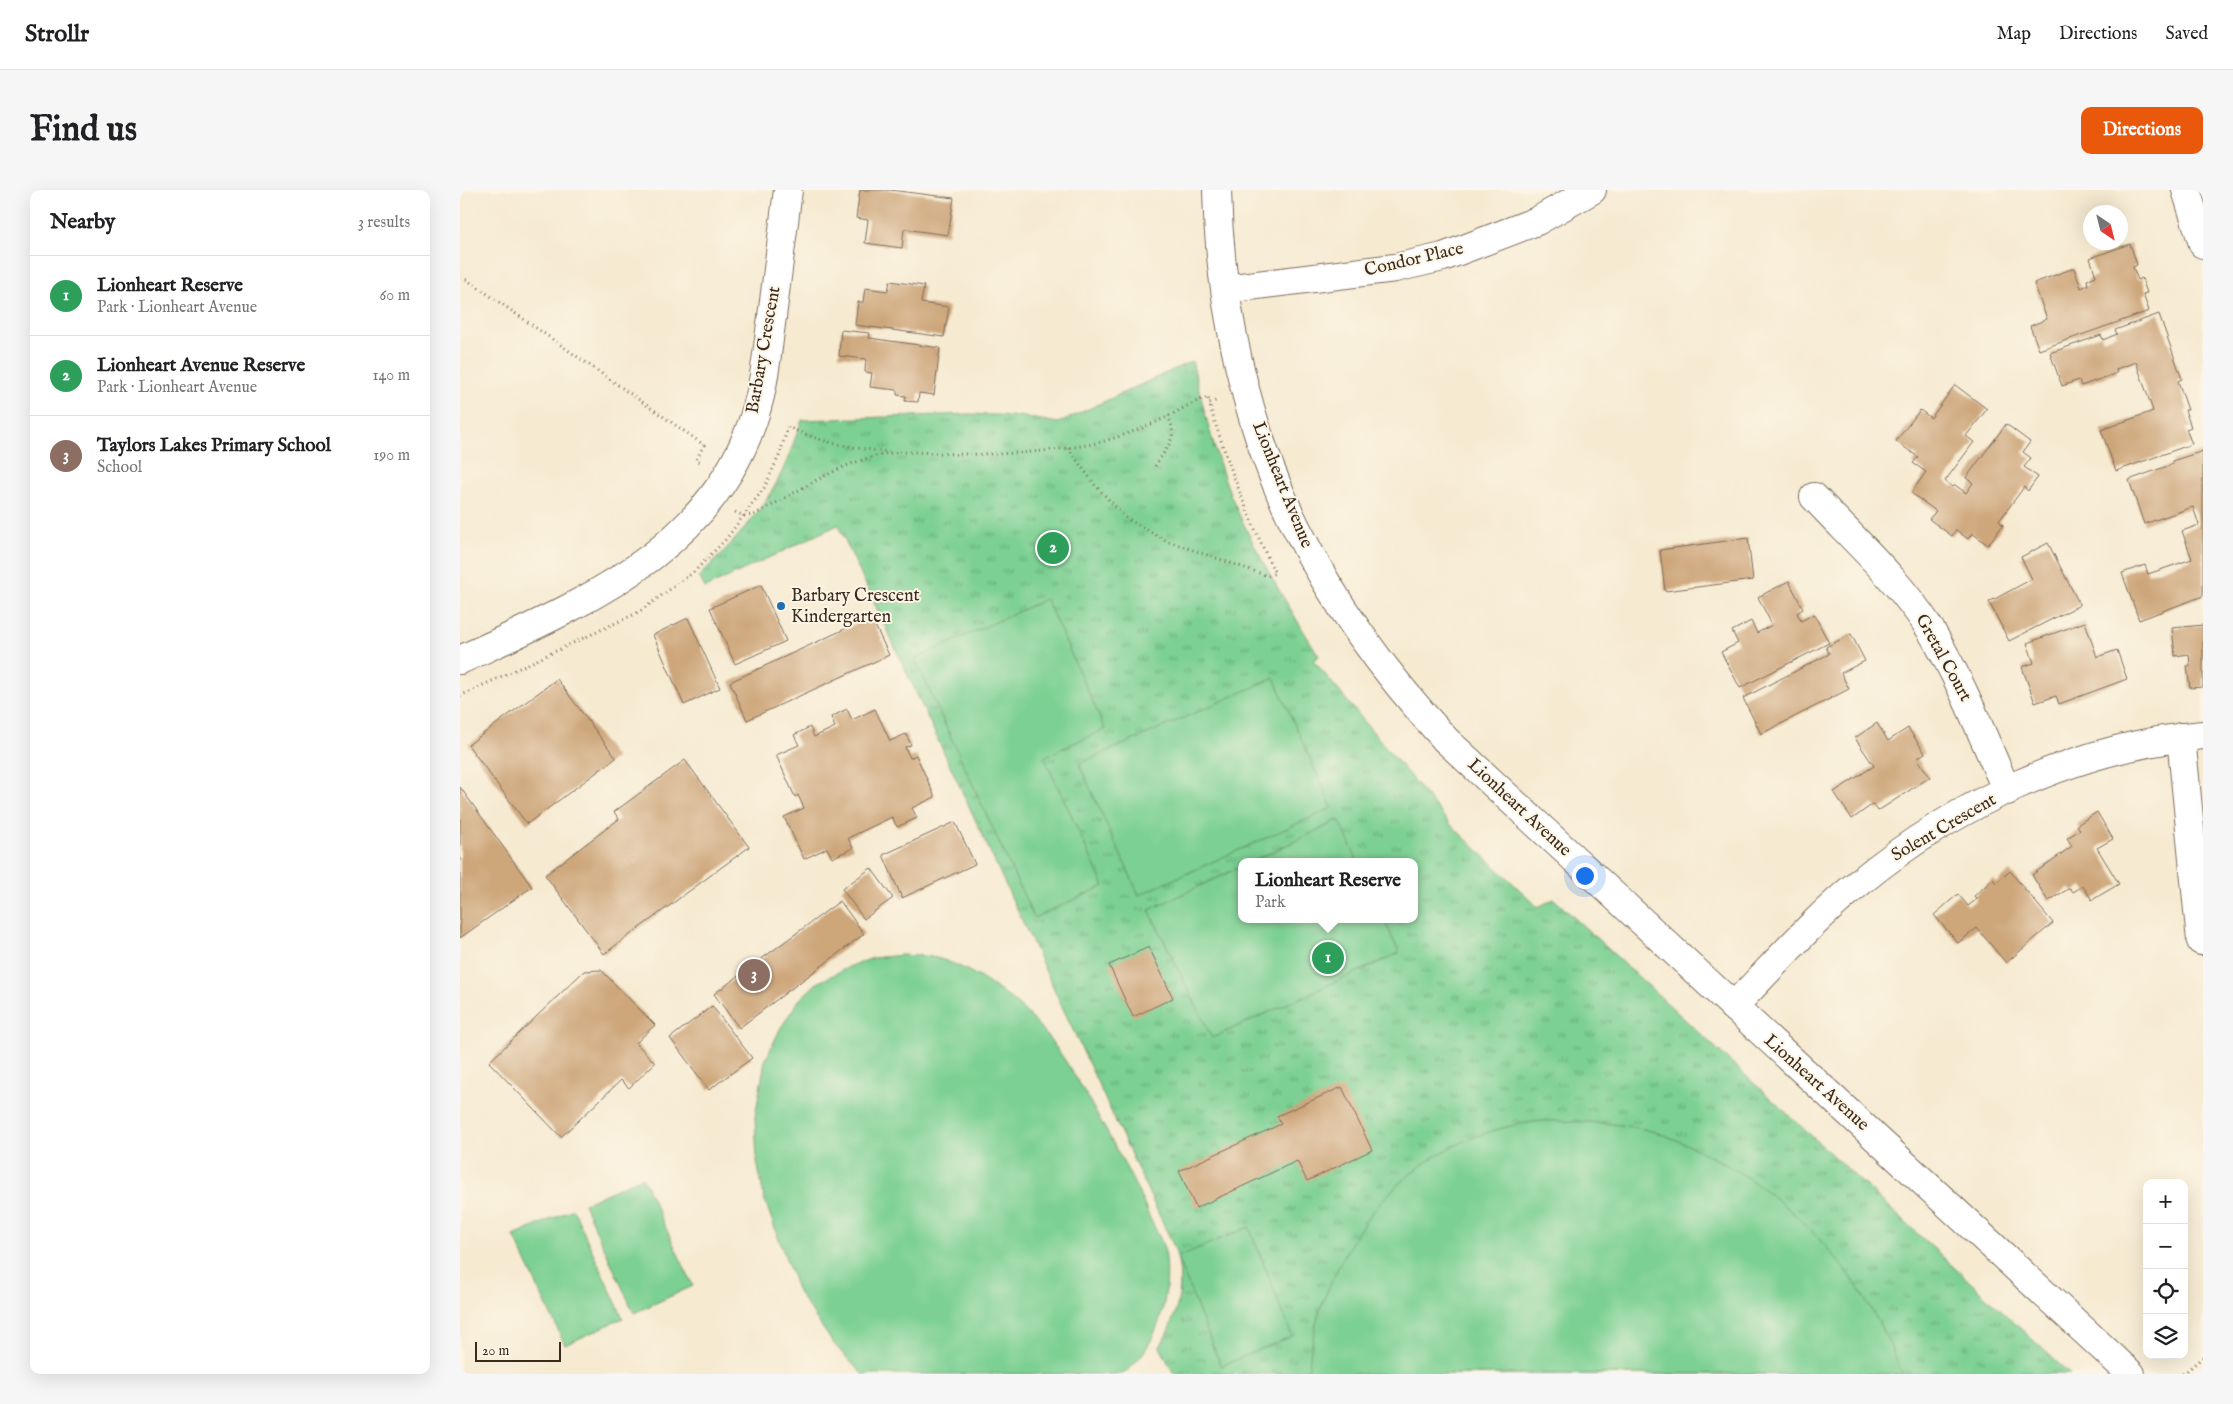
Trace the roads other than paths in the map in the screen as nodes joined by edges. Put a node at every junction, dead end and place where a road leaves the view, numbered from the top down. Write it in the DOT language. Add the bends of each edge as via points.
graph roads {
  1 [pos="788,190"];
  2 [pos="1217,190"];
  3 [pos="1592,190"];
  4 [pos="2186,190"];
  5 [pos="2203,244"];
  6 [pos="1225,289"];
  7 [pos="1814,497"];
  8 [pos="460,660"];
  9 [pos="2192,736"];
  10 [pos="2007,791"];
  11 [pos="2201,941"];
  12 [pos="1733,1007"];
  13 [pos="2131,1373"];
  1 -- 8 [label="street, Barbary Crescent" via="760,396 747,437 710,499 654,556 608,588"];
  2 -- 6 [label="street, Lionheart Avenue"];
  3 -- 6 [label="street, Condor Place" via="1537,221 1443,257 1395,268"];
  4 -- 5 [label="street"];
  6 -- 12 [label="street, Lionheart Avenue" via="1246,392 1272,471 1295,526 1337,600 1395,682 1446,740"];
  7 -- 10 [label="street, Gretal Court" via="1911,602 1929,628 1949,663"];
  9 -- 10 [label="street, Solent Crescent" via="2088,759"];
  9 -- 11 [label="street"];
  10 -- 12 [label="street, Solent Crescent" via="1924,835 1891,857 1824,914"];
  12 -- 13 [label="street, Lionheart Avenue"];
}
